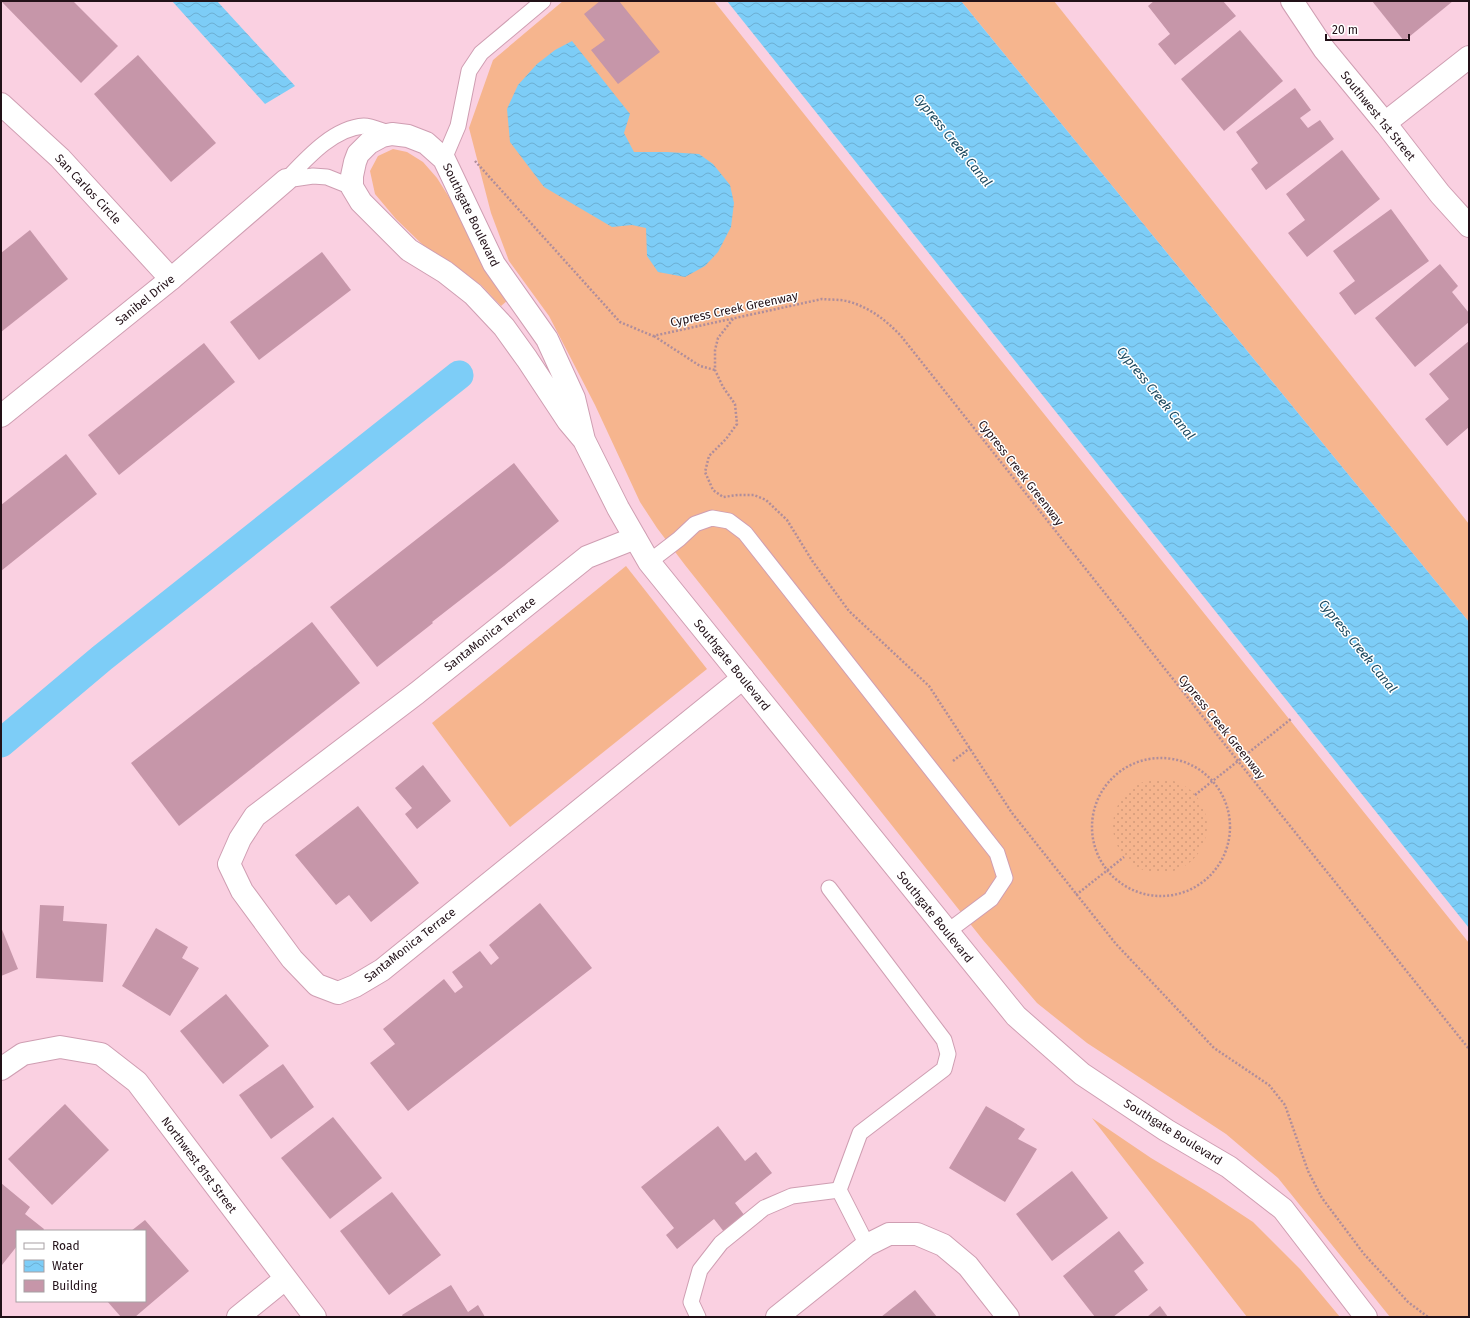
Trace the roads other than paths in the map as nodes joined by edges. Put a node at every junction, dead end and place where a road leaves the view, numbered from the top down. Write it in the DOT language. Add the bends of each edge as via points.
graph roads {
  1 [pos="543,1"];
  2 [pos="1292,1"];
  3 [pos="1469,57"];
  4 [pos="1,104"];
  5 [pos="1385,123"];
  6 [pos="392,134"];
  7 [pos="444,159"];
  8 [pos="286,180"];
  9 [pos="352,187"];
  10 [pos="1469,226"];
  11 [pos="171,279"];
  12 [pos="1,416"];
  13 [pos="584,440"];
  14 [pos="635,538"];
  15 [pos="649,562"];
  16 [pos="743,678"];
  17 [pos="829,888"];
  18 [pos="947,932"];
  19 [pos="1,1069"];
  20 [pos="839,1190"];
  21 [pos="867,1245"];
  22 [pos="285,1279"];
  23 [pos="238,1317"];
  24 [pos="315,1317"];
  25 [pos="698,1317"];
  26 [pos="777,1317"];
  27 [pos="1008,1317"];
  28 [pos="1366,1317"];
  1 -- 7 [label="lane" via="481,53 469,71 458,126"];
  2 -- 5 [label="street, Southwest 1st Street" via="1324,49"];
  3 -- 5 [label="street"];
  4 -- 11 [label="street, San Carlos Circle" via="60,158"];
  5 -- 10 [label="street, Southwest 1st Street" via="1440,194"];
  6 -- 7 [label="street, Southgate Boulevard" via="408,136 426,143"];
  6 -- 8 [label="lane, Sanibel Drive" via="365,126 344,131 316,150"];
  6 -- 9 [label="street, Southgate Boulevard" via="369,143 358,154"];
  7 -- 13 [label="street, Southgate Boulevard" via="494,264 547,339 574,398"];
  8 -- 9 [label="lane" via="313,176 327,177"];
  8 -- 11 [label="street, Sanibel Drive"];
  9 -- 13 [label="street, Southgate Boulevard" via="361,202 409,250 445,272 473,294 504,327 568,421"];
  11 -- 12 [label="street, Sanibel Drive"];
  13 -- 14 [label="street, Southgate Boulevard"];
  14 -- 15 [label="street, Southgate Boulevard"];
  14 -- 16 [label="street, SantaMonica Terrace" via="587,557 255,816 240,839 229,864 242,892 292,959 317,985 338,993 356,986 382,970"];
  15 -- 16 [label="street, Southgate Boulevard"];
  15 -- 18 [label="lane" via="695,524 712,518 729,521 745,533 997,853 1005,878 991,899"];
  16 -- 18 [label="street, Southgate Boulevard"];
  17 -- 20 [label="lane" via="944,1040 948,1054 944,1069 860,1133"];
  18 -- 28 [label="street, Southgate Boulevard" via="1016,1016 1082,1074 1166,1130 1229,1167 1283,1209"];
  19 -- 22 [label="street, Northwest 81st Street" via="23,1054 60,1047 101,1054 138,1082"];
  20 -- 21 [label="lane"];
  20 -- 25 [label="lane" via="792,1196 764,1208 721,1243 700,1270 691,1302"];
  21 -- 26 [label="street"];
  21 -- 27 [label="street" via="889,1234 917,1234 943,1245 968,1266"];
  22 -- 23 [label="street"];
  22 -- 24 [label="street, Northwest 81st Street"];
}
